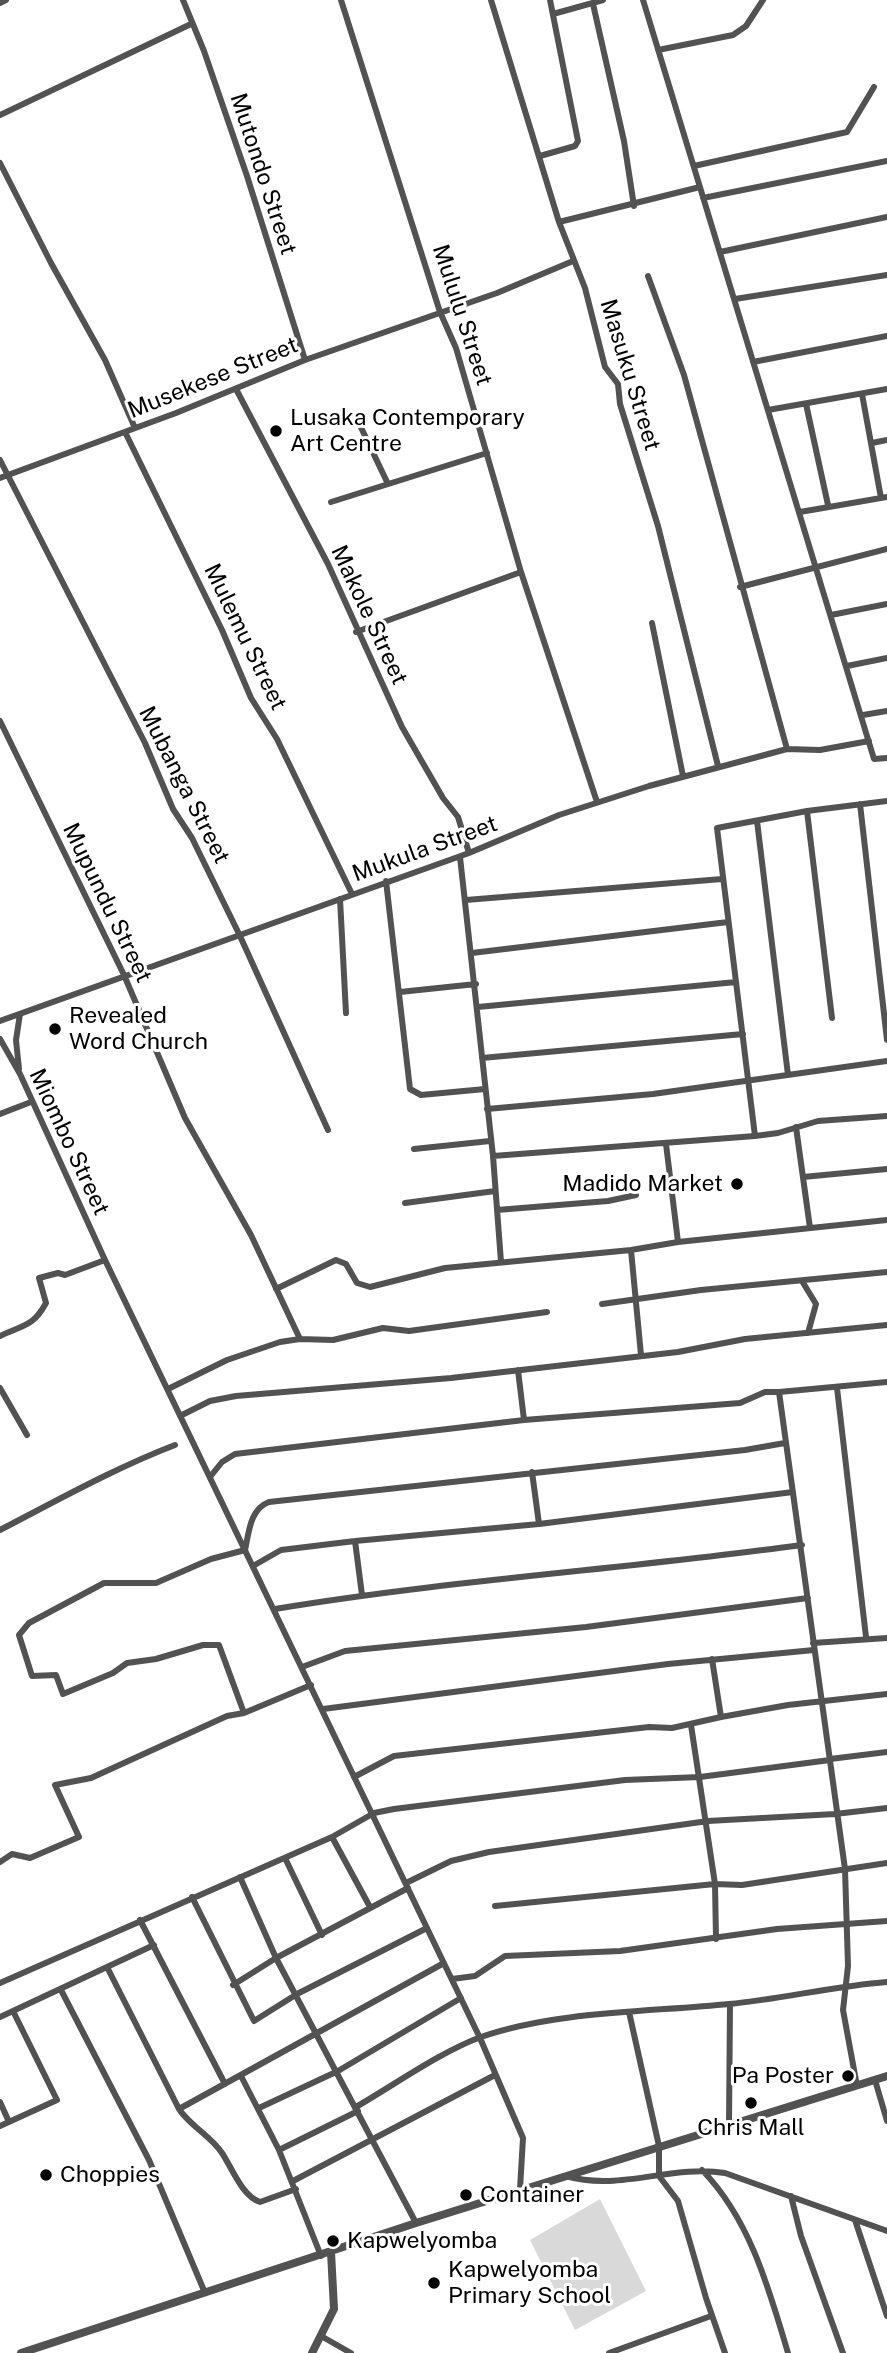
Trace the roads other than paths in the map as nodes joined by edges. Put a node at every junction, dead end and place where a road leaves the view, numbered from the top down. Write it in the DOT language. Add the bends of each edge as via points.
graph roads {
  1 [pos="6,0"];
  2 [pos="183,0"];
  3 [pos="341,0"];
  4 [pos="491,0"];
  5 [pos="550,0"];
  6 [pos="603,0"];
  7 [pos="643,0"];
  8 [pos="763,0"];
  9 [pos="0,3"];
  10 [pos="593,4"];
  11 [pos="553,14"];
  12 [pos="191,24"];
  13 [pos="658,50"];
  14 [pos="874,87"];
  15 [pos="0,115"];
  16 [pos="540,156"];
  17 [pos="887,161"];
  18 [pos="0,163"];
  19 [pos="694,166"];
  20 [pos="700,187"];
  21 [pos="703,198"];
  22 [pos="634,206"];
  23 [pos="887,217"];
  24 [pos="559,222"];
  25 [pos="720,252"];
  26 [pos="573,261"];
  27 [pos="887,275"];
  28 [pos="648,276"];
  29 [pos="735,299"];
  30 [pos="440,312"];
  31 [pos="887,336"];
  32 [pos="305,360"];
  33 [pos="753,362"];
  34 [pos="236,389"];
  35 [pos="887,389"];
  36 [pos="862,394"];
  37 [pos="806,404"];
  38 [pos="768,410"];
  39 [pos="356,418"];
  40 [pos="135,428"];
  41 [pos="125,432"];
  42 [pos="887,440"];
  43 [pos="872,443"];
  44 [pos="487,453"];
  45 [pos="0,460"];
  46 [pos="4,477"];
  47 [pos="388,484"];
  48 [pos="884,497"];
  49 [pos="331,502"];
  50 [pos="828,505"];
  51 [pos="800,512"];
  52 [pos="887,549"];
  53 [pos="817,565"];
  54 [pos="521,572"];
  55 [pos="740,587"];
  56 [pos="887,604"];
  57 [pos="831,615"];
  58 [pos="652,623"];
  59 [pos="356,632"];
  60 [pos="887,658"];
  61 [pos="847,666"];
  62 [pos="887,711"];
  63 [pos="863,715"];
  64 [pos="0,721"];
  65 [pos="869,741"];
  66 [pos="787,749"];
  67 [pos="887,758"];
  68 [pos="718,766"];
  69 [pos="683,776"];
  70 [pos="887,801"];
  71 [pos="597,802"];
  72 [pos="860,804"];
  73 [pos="807,811"];
  74 [pos="757,821"];
  75 [pos="469,853"];
  76 [pos="460,857"];
  77 [pos="722,879"];
  78 [pos="386,881"];
  79 [pos="352,894"];
  80 [pos="340,899"];
  81 [pos="467,900"];
  82 [pos="728,922"];
  83 [pos="240,936"];
  84 [pos="472,953"];
  85 [pos="124,975"];
  86 [pos="736,982"];
  87 [pos="476,984"];
  88 [pos="400,992"];
  89 [pos="478,1007"];
  90 [pos="346,1013"];
  91 [pos="20,1014"];
  92 [pos="832,1018"];
  93 [pos="0,1021"];
  94 [pos="743,1034"];
  95 [pos="0,1040"];
  96 [pos="887,1040"];
  97 [pos="482,1058"];
  98 [pos="887,1061"];
  99 [pos="20,1074"];
  100 [pos="788,1075"];
  101 [pos="749,1081"];
  102 [pos="485,1088"];
  103 [pos="31,1102"];
  104 [pos="487,1109"];
  105 [pos="0,1114"];
  106 [pos="887,1115"];
  107 [pos="796,1127"];
  108 [pos="328,1130"];
  109 [pos="755,1136"];
  110 [pos="490,1141"];
  111 [pos="666,1144"];
  112 [pos="414,1149"];
  113 [pos="493,1156"];
  114 [pos="887,1169"];
  115 [pos="803,1177"];
  116 [pos="495,1191"];
  117 [pos="636,1195"];
  118 [pos="405,1203"];
  119 [pos="497,1210"];
  120 [pos="887,1220"];
  121 [pos="810,1228"];
  122 [pos="678,1242"];
  123 [pos="631,1250"];
  124 [pos="105,1260"];
  125 [pos="501,1262"];
  126 [pos="887,1272"];
  127 [pos="802,1281"];
  128 [pos="276,1289"];
  129 [pos="636,1298"];
  130 [pos="602,1304"];
  131 [pos="547,1312"];
  132 [pos="887,1325"];
  133 [pos="808,1333"];
  134 [pos="0,1336"];
  135 [pos="300,1339"];
  136 [pos="641,1355"];
  137 [pos="518,1370"];
  138 [pos="887,1382"];
  139 [pos="0,1388"];
  140 [pos="837,1388"];
  141 [pos="168,1389"];
  142 [pos="779,1392"];
  143 [pos="180,1416"];
  144 [pos="524,1420"];
  145 [pos="27,1435"];
  146 [pos="785,1443"];
  147 [pos="176,1445"];
  148 [pos="532,1472"];
  149 [pos="210,1477"];
  150 [pos="793,1492"];
  151 [pos="539,1524"];
  152 [pos="0,1530"];
  153 [pos="355,1541"];
  154 [pos="802,1545"];
  155 [pos="245,1550"];
  156 [pos="253,1566"];
  157 [pos="362,1595"];
  158 [pos="808,1598"];
  159 [pos="275,1609"];
  160 [pos="866,1637"];
  161 [pos="887,1638"];
  162 [pos="813,1646"];
  163 [pos="712,1660"];
  164 [pos="302,1667"];
  165 [pos="311,1685"];
  166 [pos="887,1694"];
  167 [pos="821,1700"];
  168 [pos="323,1709"];
  169 [pos="244,1713"];
  170 [pos="721,1717"];
  171 [pos="691,1725"];
  172 [pos="887,1752"];
  173 [pos="830,1759"];
  174 [pos="354,1777"];
  175 [pos="700,1777"];
  176 [pos="887,1808"];
  177 [pos="374,1813"];
  178 [pos="835,1814"];
  179 [pos="708,1821"];
  180 [pos="332,1837"];
  181 [pos="285,1858"];
  182 [pos="0,1862"];
  183 [pos="887,1863"];
  184 [pos="845,1869"];
  185 [pos="240,1877"];
  186 [pos="715,1884"];
  187 [pos="407,1886"];
  188 [pos="192,1897"];
  189 [pos="495,1906"];
  190 [pos="370,1907"];
  191 [pos="141,1920"];
  192 [pos="887,1921"];
  193 [pos="846,1926"];
  194 [pos="427,1928"];
  195 [pos="322,1935"];
  196 [pos="716,1939"];
  197 [pos="154,1945"];
  198 [pos="276,1958"];
  199 [pos="444,1963"];
  200 [pos="107,1967"];
  201 [pos="452,1979"];
  202 [pos="887,1982"];
  203 [pos="0,1983"];
  204 [pos="233,1985"];
  205 [pos="844,1985"];
  206 [pos="61,1990"];
  207 [pos="297,1994"];
  208 [pos="461,1998"];
  209 [pos="730,2004"];
  210 [pos="13,2011"];
  211 [pos="629,2012"];
  212 [pos="0,2017"];
  213 [pos="316,2032"];
  214 [pos="480,2038"];
  215 [pos="338,2071"];
  216 [pos="495,2075"];
  217 [pos="242,2076"];
  218 [pos="887,2076"];
  219 [pos="875,2080"];
  220 [pos="225,2084"];
  221 [pos="857,2086"];
  222 [pos="0,2102"];
  223 [pos="259,2108"];
  224 [pos="179,2109"];
  225 [pos="357,2109"];
  226 [pos="887,2121"];
  227 [pos="9,2122"];
  228 [pos="729,2124"];
  229 [pos="0,2126"];
  230 [pos="373,2141"];
  231 [pos="659,2146"];
  232 [pos="279,2150"];
  233 [pos="701,2169"];
  234 [pos="564,2176"];
  235 [pos="659,2176"];
  236 [pos="293,2181"];
  237 [pos="296,2189"];
  238 [pos="520,2189"];
  239 [pos="791,2196"];
  240 [pos="855,2220"];
  241 [pos="416,2223"];
  242 [pos="887,2231"];
  243 [pos="331,2252"];
  244 [pos="321,2256"];
  245 [pos="205,2293"];
  246 [pos="711,2316"];
  247 [pos="887,2316"];
  248 [pos="321,2336"];
  249 [pos="40,2350"];
  250 [pos="21,2353"];
  251 [pos="312,2353"];
  252 [pos="351,2353"];
  253 [pos="609,2353"];
  254 [pos="725,2353"];
  255 [pos="788,2353"];
  256 [pos="843,2353"];
  1 -- 9 [label="street"];
  2 -- 12 [label="street, Mutondo Street"];
  3 -- 30 [label="street, Mululu Street"];
  4 -- 16 [label="street, Masuku Street"];
  5 -- 11 [label="street"];
  6 -- 10 [label="street"];
  7 -- 13 [label="street"];
  8 -- 13 [label="street" via="746,26 733,35"];
  10 -- 11 [label="street"];
  10 -- 22 [label="street"];
  11 -- 16 [label="street" via="578,141 575,146"];
  12 -- 15 [label="street"];
  12 -- 32 [label="street, Mutondo Street" via="243,164"];
  13 -- 19 [label="street"];
  14 -- 19 [label="street" via="846,132"];
  16 -- 24 [label="street, Masuku Street"];
  17 -- 21 [label="street"];
  18 -- 40 [label="street" via="105,360"];
  19 -- 20 [label="street"];
  20 -- 21 [label="street"];
  20 -- 22 [label="street"];
  21 -- 25 [label="street"];
  22 -- 24 [label="street"];
  23 -- 25 [label="street"];
  24 -- 26 [label="street, Masuku Street"];
  25 -- 29 [label="street"];
  26 -- 30 [label="street, Musekese Street"];
  26 -- 68 [label="street, Masuku Street" via="605,367 618,384"];
  27 -- 29 [label="street"];
  28 -- 55 [label="street" via="684,374"];
  29 -- 33 [label="street"];
  30 -- 32 [label="street, Musekese Street"];
  30 -- 44 [label="street, Mululu Street" via="456,348"];
  31 -- 33 [label="street"];
  32 -- 34 [label="street, Musekese Street"];
  33 -- 38 [label="street"];
  34 -- 40 [label="street, Musekese Street"];
  34 -- 59 [label="street, Makole Street" via="328,564"];
  35 -- 36 [label="street"];
  36 -- 37 [label="street"];
  36 -- 43 [label="street"];
  37 -- 38 [label="street"];
  37 -- 50 [label="street"];
  38 -- 51 [label="street"];
  39 -- 47 [label="street"];
  40 -- 41 [label="street, Musekese Street"];
  41 -- 46 [label="street, Musekese Street"];
  41 -- 79 [label="street, Mulemu Street" via="251,698 277,739"];
  42 -- 43 [label="street"];
  43 -- 48 [label="street"];
  44 -- 47 [label="street"];
  44 -- 54 [label="street, Mululu Street"];
  45 -- 46 [label="street, Mubanga Street"];
  46 -- 83 [label="street, Mubanga Street"];
  47 -- 49 [label="street"];
  48 -- 50 [label="street"];
  50 -- 51 [label="street"];
  51 -- 53 [label="street"];
  52 -- 53 [label="street"];
  53 -- 55 [label="street"];
  53 -- 57 [label="street"];
  54 -- 59 [label="street"];
  54 -- 71 [label="street, Mululu Street"];
  55 -- 66 [label="street"];
  56 -- 57 [label="street"];
  57 -- 61 [label="street"];
  58 -- 69 [label="street"];
  59 -- 75 [label="street, Makole Street" via="402,727 458,817"];
  60 -- 61 [label="street"];
  61 -- 63 [label="street"];
  62 -- 63 [label="street"];
  63 -- 65 [label="street"];
  64 -- 85 [label="street, Mupundu Street"];
  65 -- 66 [label="street, Mukula Street" via="820,750"];
  65 -- 67 [label="street" via="874,759"];
  66 -- 68 [label="street, Mukula Street"];
  68 -- 69 [label="street, Mukula Street"];
  69 -- 71 [label="street, Mukula Street"];
  70 -- 72 [label="street"];
  71 -- 75 [label="street, Mukula Street"];
  72 -- 73 [label="street"];
  72 -- 96 [label="street"];
  73 -- 74 [label="street"];
  73 -- 92 [label="street"];
  74 -- 77 [label="street" via="717,828"];
  74 -- 100 [label="street"];
  75 -- 76 [label="street, Mukula Street"];
  76 -- 78 [label="street, Mukula Street"];
  76 -- 81 [label="street"];
  77 -- 81 [label="street"];
  77 -- 82 [label="street"];
  78 -- 79 [label="street, Mukula Street"];
  78 -- 88 [label="street"];
  79 -- 80 [label="street, Mukula Street"];
  80 -- 83 [label="street, Mukula Street"];
  80 -- 90 [label="street"];
  81 -- 84 [label="street"];
  82 -- 84 [label="street"];
  82 -- 86 [label="street"];
  83 -- 85 [label="street, Mukula Street"];
  83 -- 108 [label="street, Mubanga Street"];
  84 -- 87 [label="street"];
  85 -- 91 [label="street, Mukula Street" via="89,992"];
  85 -- 128 [label="street, Mupundu Street" via="185,1118"];
  86 -- 89 [label="street"];
  86 -- 94 [label="street"];
  87 -- 88 [label="street"];
  87 -- 89 [label="street"];
  88 -- 102 [label="street" via="413,1093"];
  89 -- 97 [label="street"];
  91 -- 93 [label="street, Mukula Street"];
  91 -- 99 [label="street" via="16,1051"];
  94 -- 97 [label="street"];
  94 -- 101 [label="street"];
  95 -- 99 [label="street, Miombo Street"];
  97 -- 102 [label="street"];
  98 -- 100 [label="street"];
  99 -- 103 [label="street, Miombo Street"];
  100 -- 101 [label="street"];
  101 -- 104 [label="street"];
  101 -- 109 [label="street"];
  102 -- 104 [label="street"];
  103 -- 105 [label="street"];
  103 -- 124 [label="street, Miombo Street"];
  104 -- 110 [label="street"];
  106 -- 107 [label="street"];
  107 -- 109 [label="street"];
  107 -- 115 [label="street"];
  109 -- 111 [label="street"];
  110 -- 112 [label="street"];
  110 -- 113 [label="street"];
  111 -- 113 [label="street"];
  111 -- 122 [label="street"];
  113 -- 116 [label="street"];
  114 -- 115 [label="street"];
  115 -- 121 [label="street"];
  116 -- 118 [label="street"];
  116 -- 119 [label="street"];
  117 -- 119 [label="street"];
  119 -- 125 [label="street"];
  120 -- 121 [label="street"];
  121 -- 122 [label="street"];
  122 -- 123 [label="street"];
  123 -- 125 [label="street"];
  123 -- 129 [label="street"];
  124 -- 134 [label="street" via="65,1275 39,1278 46,1303 40,1313 31,1324"];
  124 -- 141 [label="street, Miombo Street"];
  125 -- 128 [label="street" via="430,1270 370,1287 357,1283 346,1264 336,1260"];
  126 -- 127 [label="street"];
  127 -- 129 [label="street"];
  127 -- 133 [label="street" via="816,1304"];
  128 -- 135 [label="street, Mupundu Street"];
  129 -- 130 [label="street"];
  129 -- 136 [label="street"];
  131 -- 135 [label="street" via="409,1331 383,1328 333,1340"];
  132 -- 133 [label="street"];
  133 -- 136 [label="street"];
  135 -- 141 [label="street" via="227,1360"];
  136 -- 137 [label="street"];
  137 -- 143 [label="street" via="236,1396 210,1401"];
  137 -- 144 [label="street"];
  138 -- 140 [label="street"];
  139 -- 145 [label="street"];
  140 -- 142 [label="street"];
  140 -- 160 [label="street"];
  141 -- 143 [label="street, Miombo Street"];
  142 -- 144 [label="street" via="765,1392 740,1403"];
  142 -- 146 [label="street"];
  143 -- 149 [label="street, Miombo Street"];
  144 -- 149 [label="street" via="235,1454"];
  146 -- 148 [label="street"];
  146 -- 150 [label="street"];
  147 -- 152 [label="street" via="127,1463"];
  148 -- 151 [label="street"];
  148 -- 155 [label="street" via="269,1502 254,1514"];
  149 -- 155 [label="street, Miombo Street"];
  150 -- 151 [label="street"];
  150 -- 154 [label="street"];
  151 -- 153 [label="street"];
  153 -- 156 [label="street" via="281,1550"];
  153 -- 157 [label="street"];
  154 -- 157 [label="street" via="649,1566 501,1577"];
  154 -- 158 [label="street"];
  155 -- 156 [label="street, Miombo Street"];
  155 -- 169 [label="street" via="156,1583 104,1583 29,1623 19,1635 32,1676 56,1675 63,1693 127,1663 219,1645"];
  156 -- 159 [label="street, Miombo Street"];
  157 -- 159 [label="street"];
  158 -- 162 [label="street"];
  158 -- 164 [label="street" via="586,1627 345,1651"];
  159 -- 164 [label="street, Miombo Street"];
  160 -- 161 [label="street"];
  160 -- 162 [label="street"];
  162 -- 163 [label="street"];
  162 -- 167 [label="street"];
  163 -- 168 [label="street"];
  163 -- 170 [label="street"];
  164 -- 165 [label="street, Miombo Street"];
  165 -- 168 [label="street, Miombo Street"];
  165 -- 169 [label="street"];
  166 -- 167 [label="street"];
  167 -- 170 [label="street"];
  167 -- 173 [label="street"];
  168 -- 174 [label="street, Miombo Street"];
  169 -- 182 [label="street" via="227,1716 90,1778 55,1785 79,1837 30,1858 12,1854"];
  170 -- 171 [label="street"];
  171 -- 174 [label="street" via="394,1756"];
  171 -- 175 [label="street"];
  172 -- 173 [label="street"];
  173 -- 175 [label="street"];
  173 -- 178 [label="street"];
  174 -- 177 [label="street, Miombo Street"];
  175 -- 177 [label="street" via="625,1780"];
  175 -- 179 [label="street"];
  176 -- 178 [label="street"];
  177 -- 180 [label="street"];
  177 -- 187 [label="street, Miombo Street"];
  178 -- 179 [label="street"];
  178 -- 184 [label="street"];
  179 -- 186 [label="street"];
  179 -- 187 [label="street" via="477,1854 443,1864"];
  180 -- 181 [label="street"];
  180 -- 190 [label="street"];
  181 -- 185 [label="street"];
  181 -- 195 [label="street"];
  183 -- 184 [label="street"];
  184 -- 186 [label="street" via="741,1885"];
  184 -- 193 [label="street"];
  185 -- 188 [label="street"];
  185 -- 198 [label="street"];
  186 -- 189 [label="street"];
  186 -- 196 [label="street"];
  187 -- 190 [label="street"];
  187 -- 194 [label="street, Miombo Street"];
  188 -- 191 [label="street"];
  188 -- 204 [label="street"];
  190 -- 195 [label="street"];
  191 -- 197 [label="street"];
  191 -- 203 [label="street"];
  192 -- 193 [label="street"];
  193 -- 196 [label="street" via="777,1929"];
  193 -- 205 [label="street"];
  194 -- 199 [label="street, Miombo Street"];
  194 -- 207 [label="street"];
  195 -- 198 [label="street"];
  196 -- 201 [label="street" via="620,1951 505,1956 475,1976"];
  197 -- 200 [label="street"];
  197 -- 220 [label="street"];
  198 -- 204 [label="street"];
  198 -- 207 [label="street"];
  199 -- 201 [label="street, Miombo Street"];
  199 -- 213 [label="street"];
  200 -- 206 [label="street"];
  200 -- 224 [label="street"];
  201 -- 208 [label="street, Miombo Street"];
  202 -- 205 [label="street"];
  204 -- 207 [label="street" via="254,2021"];
  205 -- 209 [label="street"];
  205 -- 221 [label="street" via="843,2010"];
  206 -- 210 [label="street"];
  206 -- 245 [label="street" via="149,2160"];
  207 -- 213 [label="street"];
  208 -- 214 [label="street, Miombo Street"];
  208 -- 215 [label="street"];
  209 -- 211 [label="street"];
  209 -- 228 [label="street"];
  210 -- 212 [label="street"];
  210 -- 227 [label="street" via="57,2100"];
  211 -- 214 [label="street"];
  211 -- 231 [label="street"];
  213 -- 215 [label="street"];
  213 -- 217 [label="street"];
  214 -- 216 [label="street, Miombo Street"];
  214 -- 225 [label="street"];
  215 -- 223 [label="street"];
  215 -- 225 [label="street"];
  216 -- 230 [label="street"];
  216 -- 238 [label="street, Miombo Street" via="523,2138"];
  217 -- 220 [label="street"];
  217 -- 223 [label="street"];
  218 -- 219 [label="street"];
  219 -- 221 [label="street"];
  219 -- 226 [label="street"];
  220 -- 224 [label="street"];
  221 -- 228 [label="street"];
  222 -- 227 [label="street"];
  223 -- 232 [label="street"];
  224 -- 237 [label="street" via="218,2147 253,2200 260,2202"];
  225 -- 230 [label="street"];
  225 -- 232 [label="street"];
  227 -- 229 [label="street"];
  228 -- 231 [label="street"];
  230 -- 236 [label="street"];
  230 -- 241 [label="street"];
  231 -- 234 [label="street"];
  231 -- 235 [label="street"];
  232 -- 236 [label="street"];
  233 -- 235 [label="street"];
  233 -- 239 [label="street"];
  233 -- 255 [label="street" via="730,2203 749,2238"];
  234 -- 235 [label="street" via="594,2183"];
  234 -- 238 [label="street"];
  235 -- 246 [label="street" via="678,2201"];
  236 -- 237 [label="street"];
  237 -- 244 [label="street"];
  238 -- 241 [label="street"];
  239 -- 240 [label="street"];
  239 -- 256 [label="street"];
  240 -- 242 [label="street"];
  240 -- 247 [label="street"];
  241 -- 243 [label="street"];
  243 -- 244 [label="street"];
  243 -- 248 [label="street" via="334,2309"];
  244 -- 245 [label="street"];
  245 -- 249 [label="street"];
  246 -- 253 [label="street"];
  246 -- 254 [label="street"];
  248 -- 251 [label="street"];
  248 -- 252 [label="street"];
  249 -- 250 [label="street"];
}
